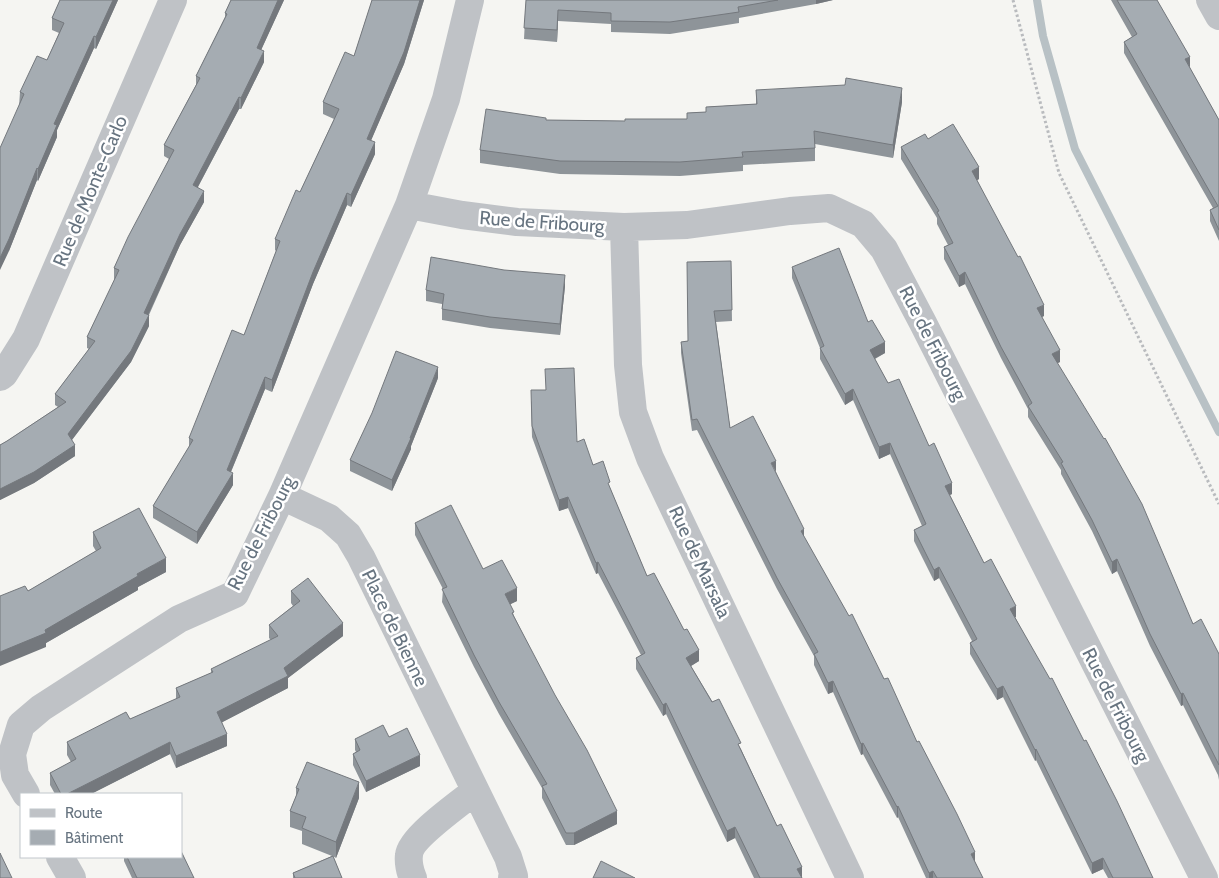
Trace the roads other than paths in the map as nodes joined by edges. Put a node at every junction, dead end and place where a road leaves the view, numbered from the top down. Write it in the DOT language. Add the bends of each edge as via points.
graph roads {
  1 [pos="173,0"];
  2 [pos="470,0"];
  3 [pos="1210,0"];
  4 [pos="1219,16"];
  5 [pos="409,205"];
  6 [pos="624,228"];
  7 [pos="0,377"];
  8 [pos="282,496"];
  9 [pos="475,791"];
  10 [pos="26,793"];
  11 [pos="61,858"];
  12 [pos="72,878"];
  13 [pos="413,878"];
  14 [pos="512,878"];
  15 [pos="850,878"];
  16 [pos="1204,878"];
  1 -- 7 [label="street, Rue de Monte-Carlo" via="26,339"];
  2 -- 5 [label="street, Rue de Fribourg" via="446,99"];
  3 -- 4 [label="street"];
  5 -- 6 [label="street, Rue de Fribourg" via="517,222"];
  5 -- 8 [label="street, Rue de Fribourg"];
  6 -- 15 [label="street, Rue de Marsala" via="628,366 633,412 650,458"];
  6 -- 16 [label="street, Rue de Fribourg" via="687,226 829,208 864,224 889,258"];
  8 -- 9 [label="street, Place de Bienne" via="329,518 348,535"];
  8 -- 10 [label="street, Rue de Fribourg" via="235,594 180,620 41,708 21,725 12,754 16,774"];
  9 -- 13 [label="street" via="420,836 408,854"];
  9 -- 14 [label="street, Place de Bienne" via="508,857"];
  11 -- 12 [label="street"];
}
